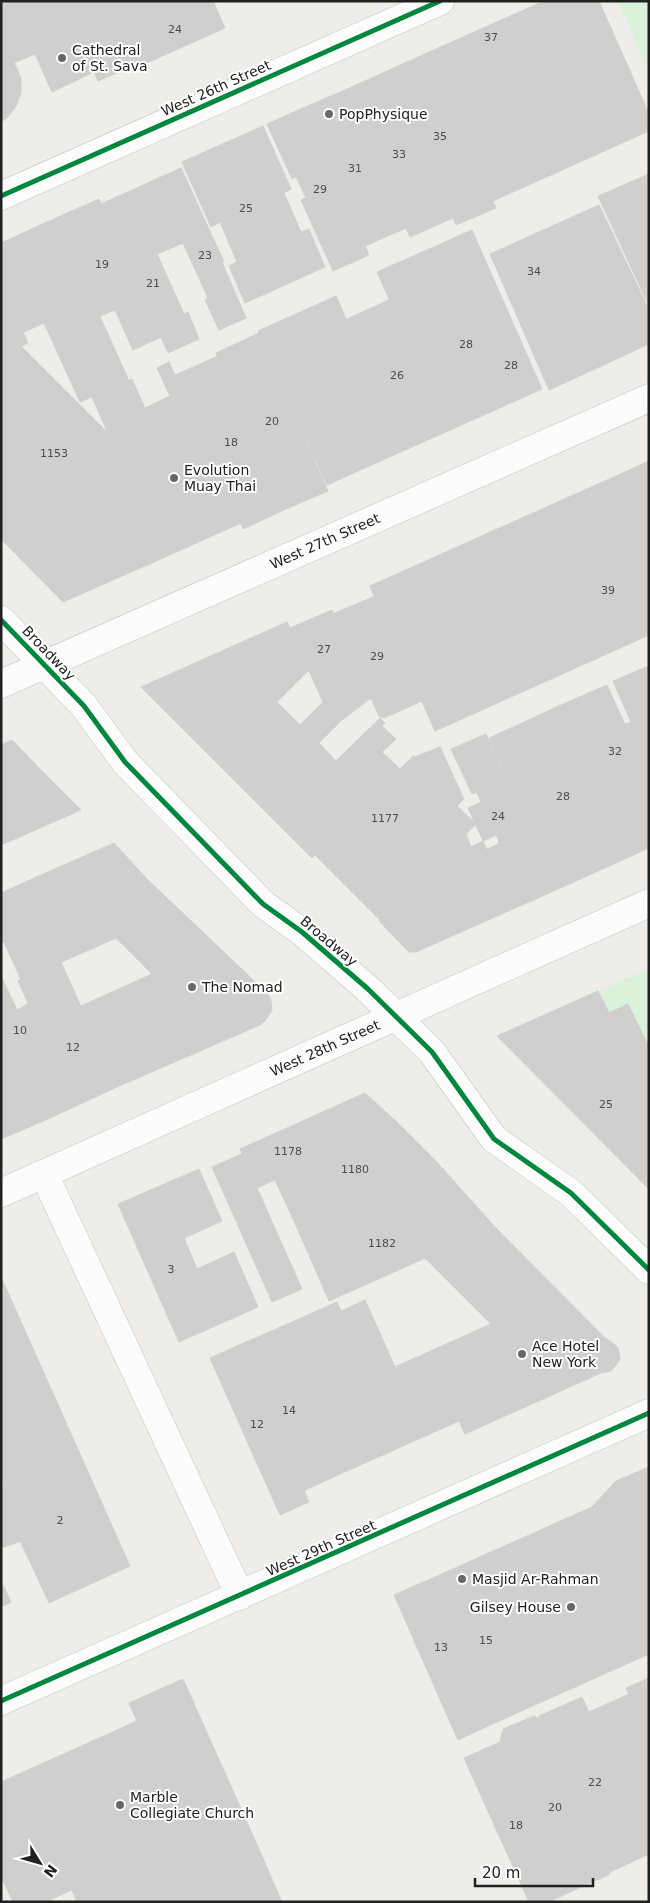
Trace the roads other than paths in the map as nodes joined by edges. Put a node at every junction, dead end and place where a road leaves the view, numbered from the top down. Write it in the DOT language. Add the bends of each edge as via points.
graph roads {
  1 [pos="440,1"];
  2 [pos="1,196"];
  3 [pos="649,398"];
  4 [pos="1,620"];
  5 [pos="44,664"];
  6 [pos="1,684"];
  7 [pos="649,903"];
  8 [pos="395,1015"];
  9 [pos="44,1174"];
  10 [pos="1,1193"];
  11 [pos="649,1270"];
  12 [pos="649,1413"];
  13 [pos="240,1596"];
  14 [pos="1,1702"];
  1 -- 2 [label="street, West 26th Street"];
  3 -- 5 [label="street, West 27th Street"];
  4 -- 5 [label="street, Broadway"];
  5 -- 6 [label="street, West 27th Street"];
  5 -- 8 [label="street, Broadway" via="84,706 125,762 264,904 302,932"];
  7 -- 8 [label="street, West 28th Street"];
  8 -- 9 [label="street, West 28th Street"];
  8 -- 11 [label="street, Broadway" via="432,1052 494,1140 572,1192"];
  9 -- 10 [label="street, West 28th Street"];
  9 -- 13 [label="street"];
  12 -- 13 [label="street, West 29th Street"];
  13 -- 14 [label="street, West 29th Street"];
}
